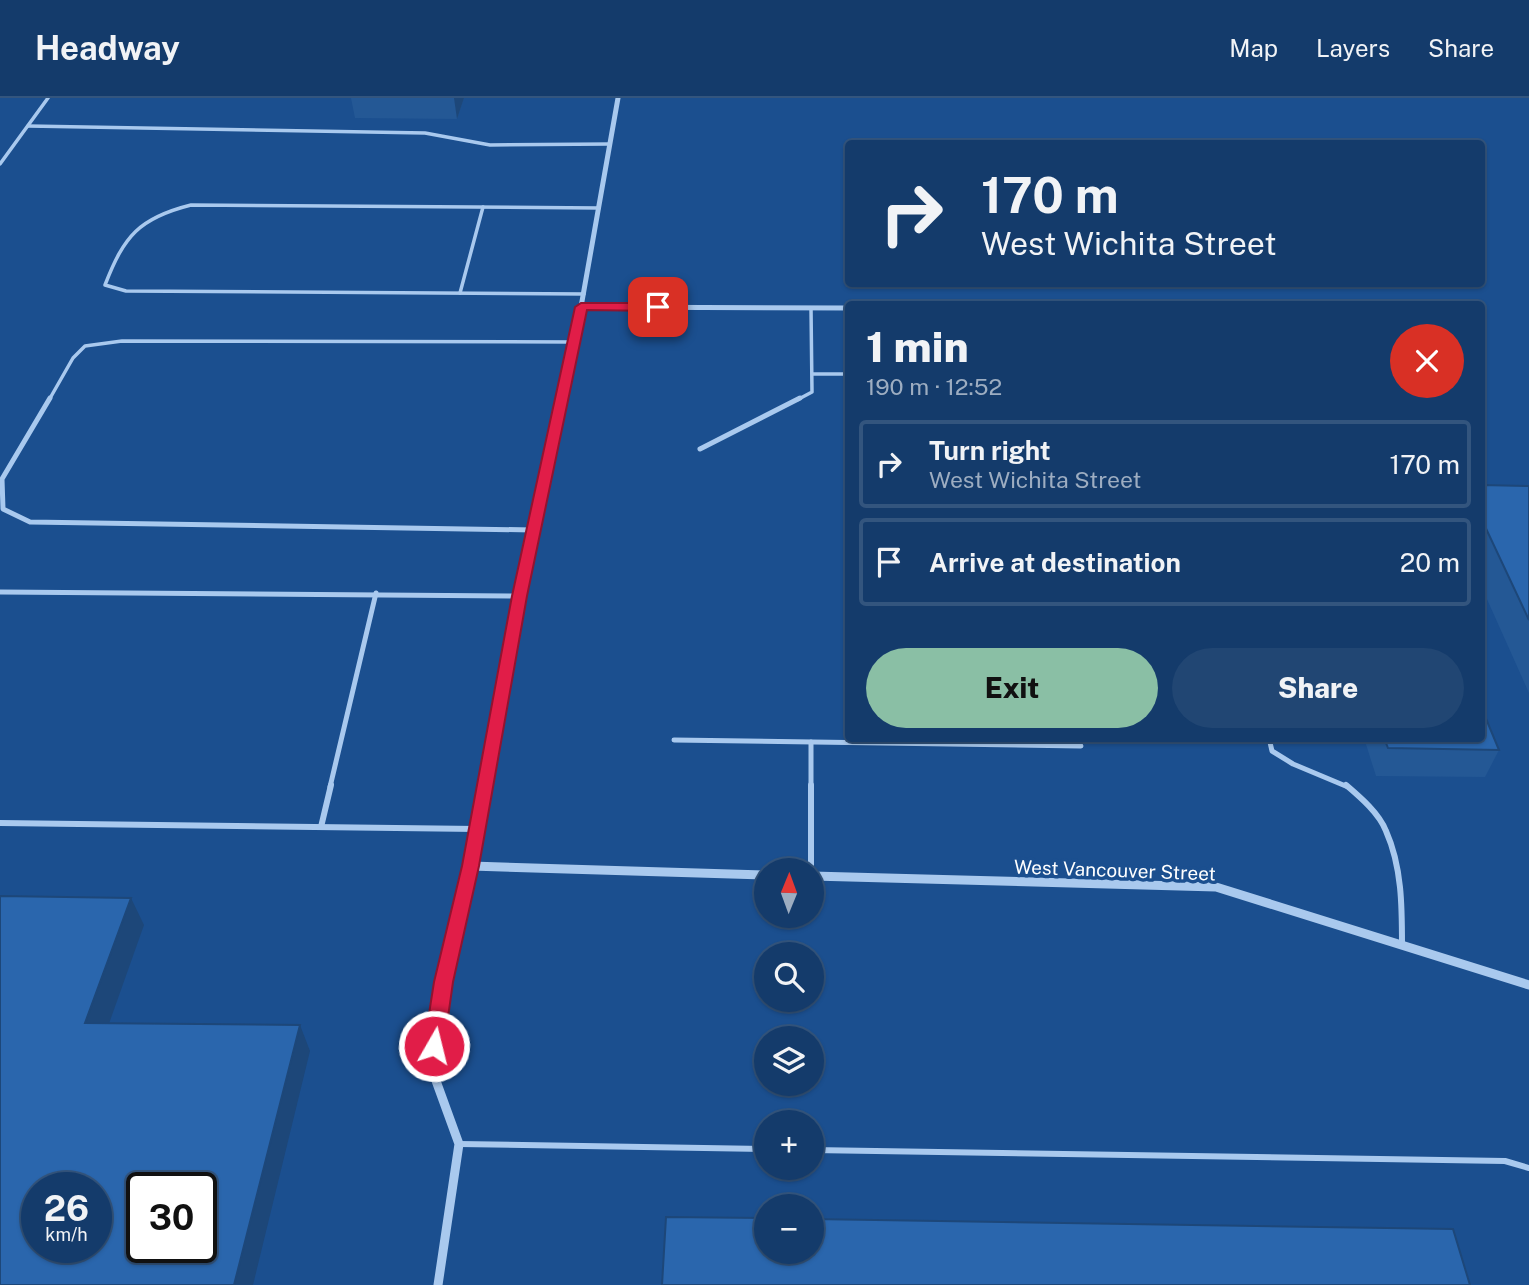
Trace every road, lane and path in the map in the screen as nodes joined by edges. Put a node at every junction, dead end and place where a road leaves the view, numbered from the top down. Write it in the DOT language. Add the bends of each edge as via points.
graph roads {
  1 [pos="48,98"];
  2 [pos="618,98"];
  3 [pos="28,126"];
  4 [pos="610,144"];
  5 [pos="0,164"];
  6 [pos="483,207"];
  7 [pos="599,208"];
  8 [pos="460,293"];
  9 [pos="584,294"];
  10 [pos="581,307"];
  11 [pos="811,308"];
  12 [pos="845,308"];
  13 [pos="573,342"];
  14 [pos="813,374"];
  15 [pos="845,374"];
  16 [pos="700,449"];
  17 [pos="533,530"];
  18 [pos="0,592"];
  19 [pos="376,593"];
  20 [pos="520,596"];
  21 [pos="674,740"];
  22 [pos="811,742"];
  23 [pos="1270,742"];
  24 [pos="1081,746"];
  25 [pos="0,823"];
  26 [pos="321,827"];
  27 [pos="477,829"];
  28 [pos="811,858"];
  29 [pos="471,866"];
  30 [pos="754,874"];
  31 [pos="824,876"];
  32 [pos="1402,945"];
  33 [pos="1529,985"];
  34 [pos="459,1144"];
  35 [pos="754,1149"];
  36 [pos="824,1150"];
  37 [pos="1529,1168"];
  38 [pos="438,1285"];
  1 -- 3 [label="lane"];
  2 -- 4 [label="street"];
  3 -- 4 [label="lane" via="425,133 490,145"];
  3 -- 5 [label="lane"];
  4 -- 7 [label="street"];
  6 -- 7 [label="lane"];
  6 -- 8 [label="lane"];
  6 -- 8 [label="lane" via="182,207 139,224 115,255 105,285 125,291"];
  7 -- 9 [label="street"];
  8 -- 9 [label="lane"];
  9 -- 10 [label="street"];
  10 -- 11 [label="street"];
  10 -- 13 [label="street"];
  11 -- 12 [label="street"];
  11 -- 14 [label="lane"];
  13 -- 17 [label="street"];
  13 -- 17 [label="lane" via="121,341 85,346 73,358 2,479 3,509 30,522"];
  14 -- 15 [label="lane"];
  14 -- 16 [label="lane" via="812,392"];
  17 -- 20 [label="street"];
  18 -- 19 [label="lane"];
  19 -- 20 [label="lane"];
  19 -- 26 [label="lane"];
  20 -- 27 [label="street"];
  21 -- 22 [label="lane"];
  22 -- 24 [label="lane"];
  22 -- 28 [label="lane"];
  23 -- 32 [label="lane" via="1272,751 1293,764 1345,784 1385,829 1402,891"];
  25 -- 26 [label="lane"];
  26 -- 27 [label="lane"];
  27 -- 29 [label="street"];
  29 -- 30 [label="street"];
  29 -- 34 [label="street" via="443,982 431,1067"];
  31 -- 32 [label="street, West Vancouver Street" via="1216,887"];
  32 -- 33 [label="street, West Vancouver Street"];
  34 -- 35 [label="lane"];
  34 -- 38 [label="street"];
  36 -- 37 [label="lane" via="1505,1161"];
}
